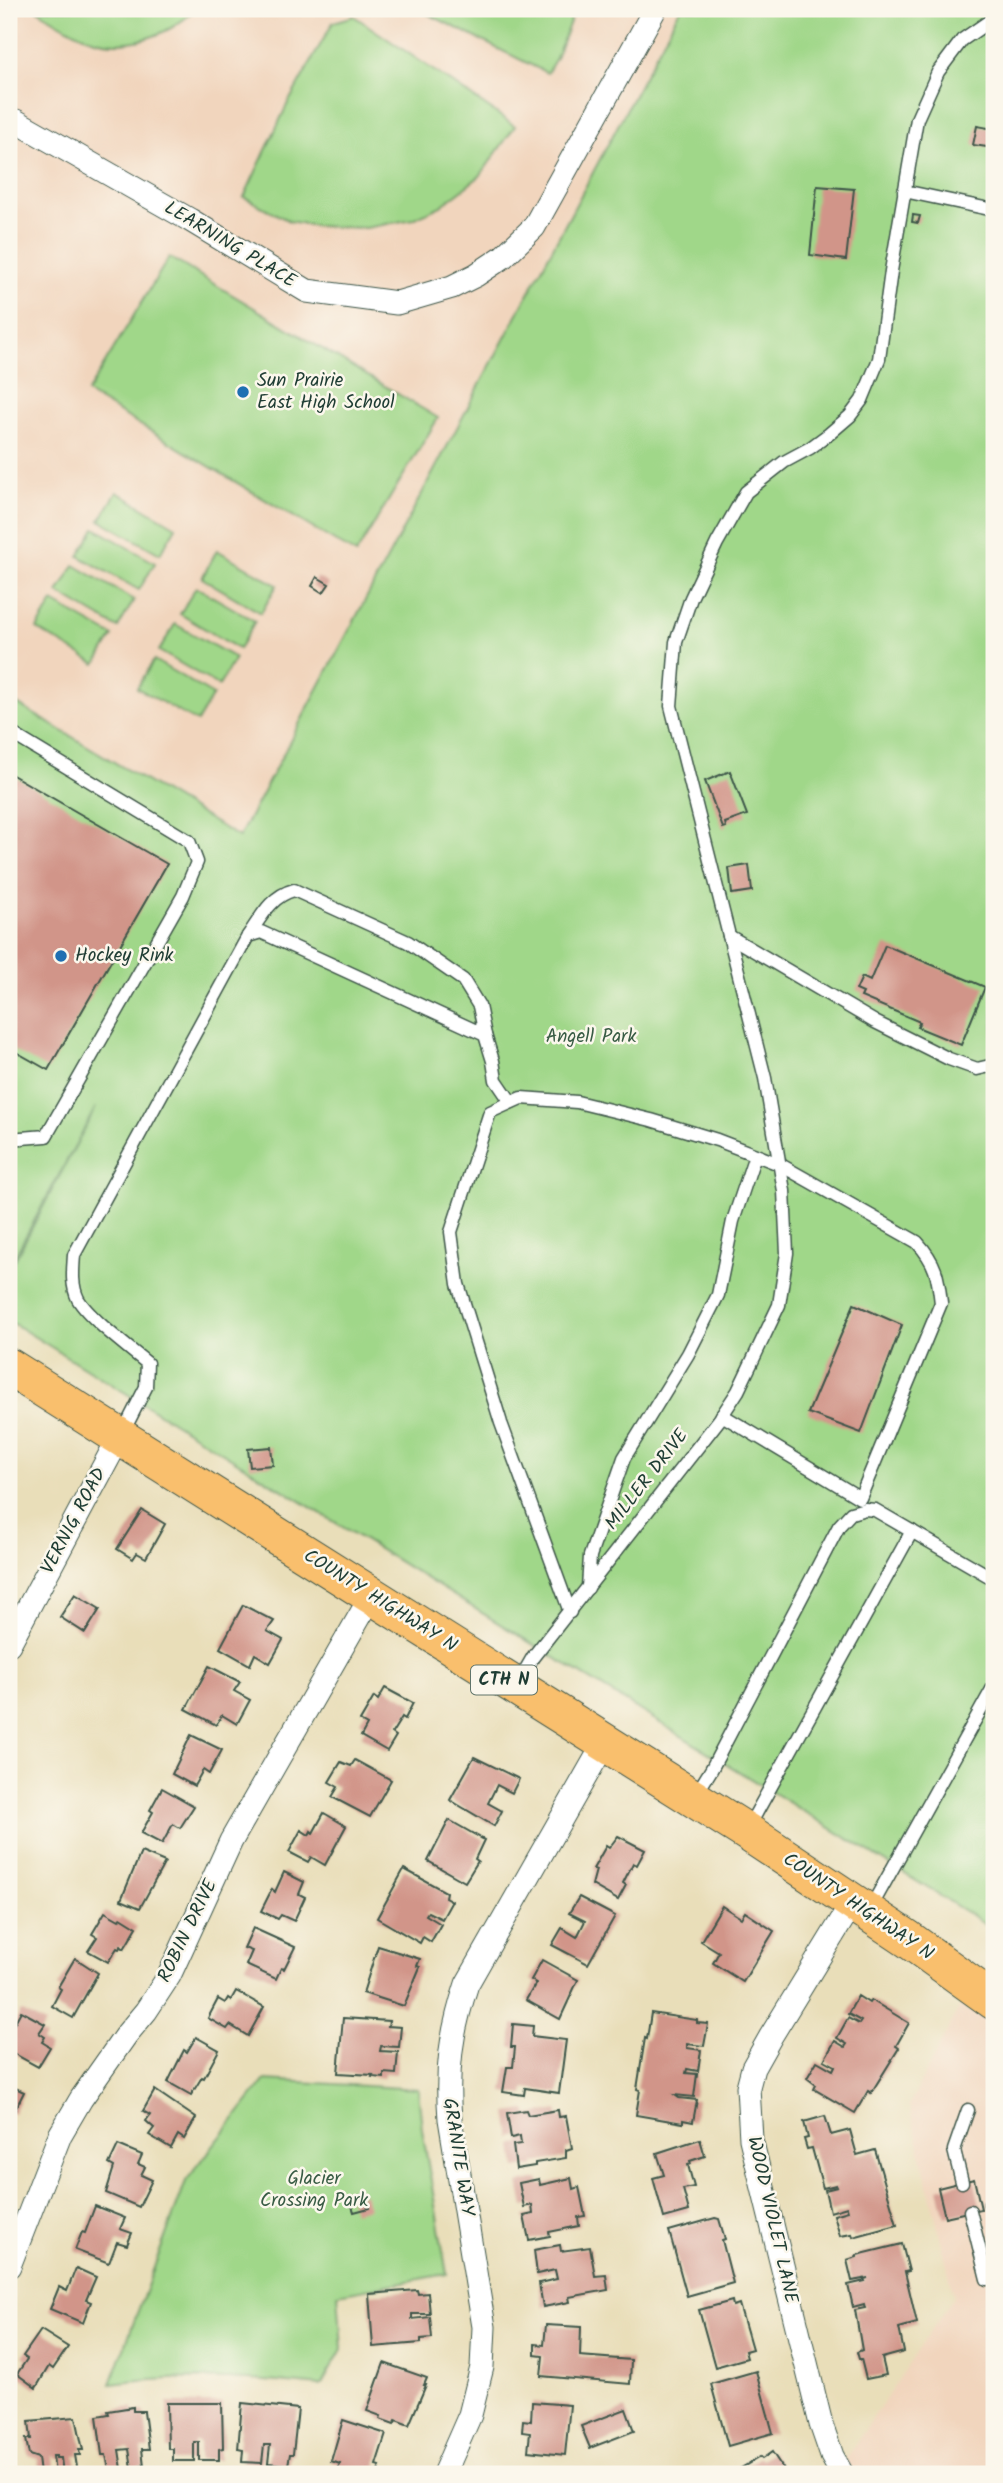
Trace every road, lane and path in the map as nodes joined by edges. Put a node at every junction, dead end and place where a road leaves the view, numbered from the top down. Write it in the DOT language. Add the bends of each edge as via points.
graph roads {
  1 [pos="655,9"];
  2 [pos="994,18"];
  3 [pos="9,120"];
  4 [pos="904,191"];
  5 [pos="994,210"];
  6 [pos="9,732"];
  7 [pos="248,936"];
  8 [pos="729,936"];
  9 [pos="485,1035"];
  10 [pos="994,1065"];
  11 [pos="512,1102"];
  12 [pos="9,1139"];
  13 [pos="755,1155"];
  14 [pos="779,1164"];
  15 [pos="9,1367"];
  16 [pos="722,1415"];
  17 [pos="120,1436"];
  18 [pos="912,1531"];
  19 [pos="994,1579"];
  20 [pos="588,1588"];
  21 [pos="372,1595"];
  22 [pos="570,1612"];
  23 [pos="9,1644"];
  24 [pos="994,1686"];
  25 [pos="516,1687"];
  26 [pos="604,1744"];
  27 [pos="692,1800"];
  28 [pos="747,1832"];
  29 [pos="860,1907"];
  30 [pos="994,2001"];
  31 [pos="968,2110"];
  32 [pos="962,2182"];
  33 [pos="970,2211"];
  34 [pos="9,2266"];
  35 [pos="994,2278"];
  36 [pos="444,2474"];
  37 [pos="842,2474"];
  1 -- 3 [label="street, LEARNING PLACE" via="534,227 477,275 397,303 307,291"];
  2 -- 4 [label="lane, MILLER DRIVE" via="962,40 938,72 918,119"];
  4 -- 5 [label="lane"];
  4 -- 8 [label="lane, MILLER DRIVE" via="880,359 862,400 829,434 747,492 691,598 676,642 671,706"];
  6 -- 12 [label="lane" via="190,841 197,862 183,896 46,1136"];
  7 -- 9 [label="lane" via="261,932"];
  7 -- 9 [label="lane" via="270,904 294,890 408,942 463,980 479,1006"];
  7 -- 17 [label="lane" via="74,1255 78,1299 147,1363 146,1387"];
  8 -- 10 [label="lane" via="875,1022 949,1059 977,1069"];
  8 -- 14 [label="lane, MILLER DRIVE" via="765,1078"];
  9 -- 11 [label="lane" via="496,1080"];
  11 -- 13 [label="lane" via="521,1098 577,1102 651,1120"];
  11 -- 22 [label="lane" via="490,1112 451,1232 458,1284 501,1423"];
  13 -- 14 [label="lane"];
  13 -- 20 [label="lane" via="733,1221 718,1295 624,1458 590,1556"];
  14 -- 16 [label="lane, MILLER DRIVE" via="787,1253 779,1305"];
  14 -- 16 [label="lane" via="917,1242 932,1258 941,1303 860,1498"];
  15 -- 17 [label="main road, COUNTY HIGHWAY N / CTH N"];
  16 -- 20 [label="lane, MILLER DRIVE"];
  17 -- 21 [label="main road, COUNTY HIGHWAY N / CTH N"];
  17 -- 23 [label="street, VERNIG ROAD"];
  18 -- 19 [label="lane"];
  18 -- 27 [label="lane" via="875,1510 864,1509 851,1513 839,1526"];
  18 -- 28 [label="lane"];
  20 -- 22 [label="lane, MILLER DRIVE"];
  21 -- 25 [label="main road, COUNTY HIGHWAY N / CTH N"];
  21 -- 34 [label="street, ROBIN DRIVE" via="231,1840 169,1976 60,2135"];
  22 -- 25 [label="lane, MILLER DRIVE" via="533,1657"];
  24 -- 29 [label="lane"];
  25 -- 26 [label="main road, COUNTY HIGHWAY N / CTH N"];
  26 -- 27 [label="main road, COUNTY HIGHWAY N / CTH N"];
  26 -- 36 [label="street, GRANITE WAY" via="467,1984 449,2050 450,2119 484,2327 482,2367 470,2415"];
  27 -- 28 [label="main road, COUNTY HIGHWAY N / CTH N"];
  28 -- 29 [label="main road, COUNTY HIGHWAY N / CTH N"];
  29 -- 30 [label="main road, COUNTY HIGHWAY N / CTH N"];
  29 -- 37 [label="street, WOOD VIOLET LANE" via="771,2036 753,2068 748,2088 751,2139 764,2193 821,2424"];
  31 -- 32 [label="lane" via="954,2150"];
  33 -- 35 [label="lane" via="987,2279"];
}
